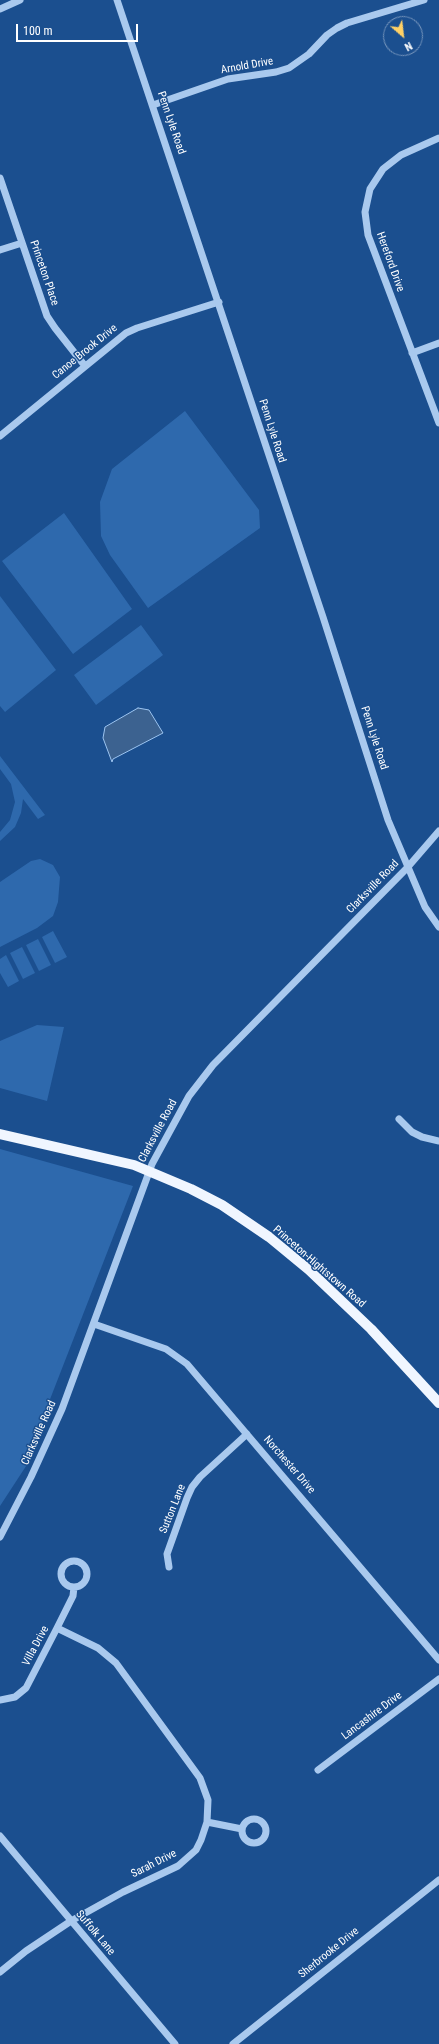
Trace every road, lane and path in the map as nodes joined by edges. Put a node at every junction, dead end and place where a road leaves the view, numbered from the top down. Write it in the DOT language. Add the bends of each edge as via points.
graph roads {
  1 [pos="20,0"];
  2 [pos="117,0"];
  3 [pos="424,0"];
  4 [pos="0,9"];
  5 [pos="153,105"];
  6 [pos="439,138"];
  7 [pos="0,178"];
  8 [pos="22,242"];
  9 [pos="0,250"];
  10 [pos="219,302"];
  11 [pos="439,343"];
  12 [pos="412,353"];
  13 [pos="85,366"];
  14 [pos="439,423"];
  15 [pos="0,436"];
  16 [pos="439,831"];
  17 [pos="407,868"];
  18 [pos="439,927"];
  19 [pos="399,1120"];
  20 [pos="0,1134"];
  21 [pos="439,1141"];
  22 [pos="149,1171"];
  23 [pos="94,1324"];
  24 [pos="439,1403"];
  25 [pos="247,1434"];
  26 [pos="0,1536"];
  27 [pos="169,1567"];
  28 [pos="74,1587"];
  29 [pos="57,1628"];
  30 [pos="439,1660"];
  31 [pos="439,1679"];
  32 [pos="0,1700"];
  33 [pos="318,1770"];
  34 [pos="207,1822"];
  35 [pos="242,1829"];
  36 [pos="0,1836"];
  37 [pos="439,1880"];
  38 [pos="71,1921"];
  39 [pos="0,1972"];
  40 [pos="175,2044"];
  41 [pos="233,2044"];
  1 -- 4 [label="street"];
  2 -- 5 [label="street, Penn Lyle Road"];
  3 -- 5 [label="street, Arnold Drive" via="337,28 309,54 289,68 228,79"];
  5 -- 10 [label="street, Penn Lyle Road"];
  6 -- 12 [label="street, Hereford Drive" via="401,155 383,169 370,189 365,212 368,235"];
  7 -- 8 [label="street, Princeton Place"];
  8 -- 9 [label="street"];
  8 -- 13 [label="street, Princeton Place" via="47,316"];
  10 -- 13 [label="street, Canoe Brook Drive" via="137,328 117,339"];
  10 -- 17 [label="street, Penn Lyle Road" via="388,820"];
  11 -- 12 [label="street"];
  12 -- 14 [label="street, Hereford Drive"];
  13 -- 15 [label="street, Canoe Brook Drive"];
  16 -- 17 [label="street, Clarksville Road"];
  17 -- 18 [label="street, Penn Lyle Road" via="425,906"];
  17 -- 22 [label="street, Clarksville Road" via="213,1065 189,1096"];
  19 -- 21 [label="street" via="412,1132"];
  20 -- 22 [label="main road, Princeton-Hightstown Road" via="134,1165"];
  22 -- 23 [label="street, Clarksville Road"];
  22 -- 24 [label="main road, Princeton-Hightstown Road" via="222,1205 269,1237 345,1304"];
  23 -- 25 [label="street, Norchester Drive" via="156,1345 177,1356 187,1364"];
  23 -- 26 [label="street, Clarksville Road" via="48,1442"];
  25 -- 27 [label="street, Sutton Lane" via="192,1487 167,1554"];
  25 -- 30 [label="street, Norchester Drive"];
  28 -- 29 [label="street, Villa Drive" via="73,1596"];
  29 -- 32 [label="street, Villa Drive" via="26,1688 15,1697"];
  29 -- 34 [label="street, Sarah Drive" via="98,1648 116,1663 200,1778 208,1800"];
  31 -- 33 [label="street, Lancashire Drive"];
  34 -- 35 [label="street"];
  34 -- 38 [label="street, Sarah Drive" via="196,1850 178,1866 130,1888"];
  36 -- 38 [label="street, Suffolk Lane"];
  37 -- 41 [label="street, Sherbrooke Drive"];
  38 -- 39 [label="street, Sarah Drive"];
  38 -- 40 [label="street, Suffolk Lane"];
}
